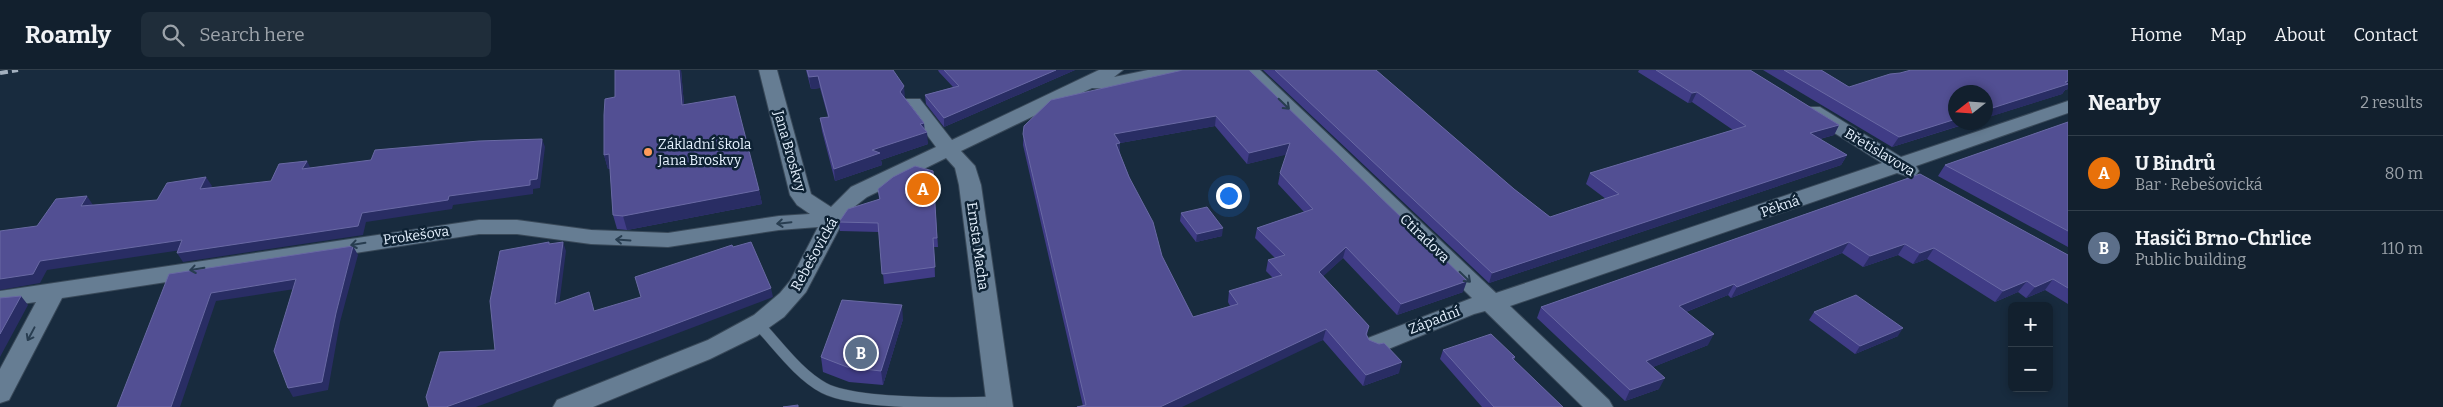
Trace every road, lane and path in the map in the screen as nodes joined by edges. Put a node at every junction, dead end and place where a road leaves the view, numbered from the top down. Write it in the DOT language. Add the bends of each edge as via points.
graph roads {
  1 [pos="768,70"];
  2 [pos="1114,70"];
  3 [pos="1172,70"];
  4 [pos="1249,70"];
  5 [pos="1089,82"];
  6 [pos="1796,101"];
  7 [pos="913,103"];
  8 [pos="2068,107"];
  9 [pos="948,149"];
  10 [pos="1900,165"];
  11 [pos="1930,182"];
  12 [pos="833,218"];
  13 [pos="54,291"];
  14 [pos="0,299"];
  15 [pos="1492,302"];
  16 [pos="758,324"];
  17 [pos="1377,344"];
  18 [pos="0,393"];
  19 [pos="1000,404"];
  20 [pos="566,407"];
  21 [pos="1600,407"];
  1 -- 12 [label="street, Jana Broskvy" via="801,195"];
  2 -- 5 [label="street, Rebešovická"];
  3 -- 5 [label="street" via="1117,83"];
  4 -- 15 [label="street, Ctiradova, one-way"];
  5 -- 9 [label="street, Rebešovická"];
  6 -- 10 [label="street, Břetislavova"];
  7 -- 9 [label="street, Ernsta Macha"];
  8 -- 10 [label="street, Pěkná"];
  9 -- 12 [label="street, Rebešovická" via="859,192"];
  9 -- 19 [label="street, Ernsta Macha" via="965,166 970,185"];
  10 -- 11 [label="street, Břetislavova"];
  10 -- 15 [label="street, Pěkná"];
  12 -- 13 [label="street, Prokešova, one-way" via="668,240 591,237 517,227 479,227"];
  12 -- 16 [label="street, Rebešovická" via="798,288"];
  13 -- 14 [label="street, Prokešova"];
  13 -- 18 [label="street, one-way"];
  15 -- 17 [label="street, Západní" via="1468,307"];
  15 -- 21 [label="street, Ctiradova"];
  16 -- 19 [label="lane" via="826,390 850,397"];
  16 -- 20 [label="street, Rebešovická" via="708,350"];
}
